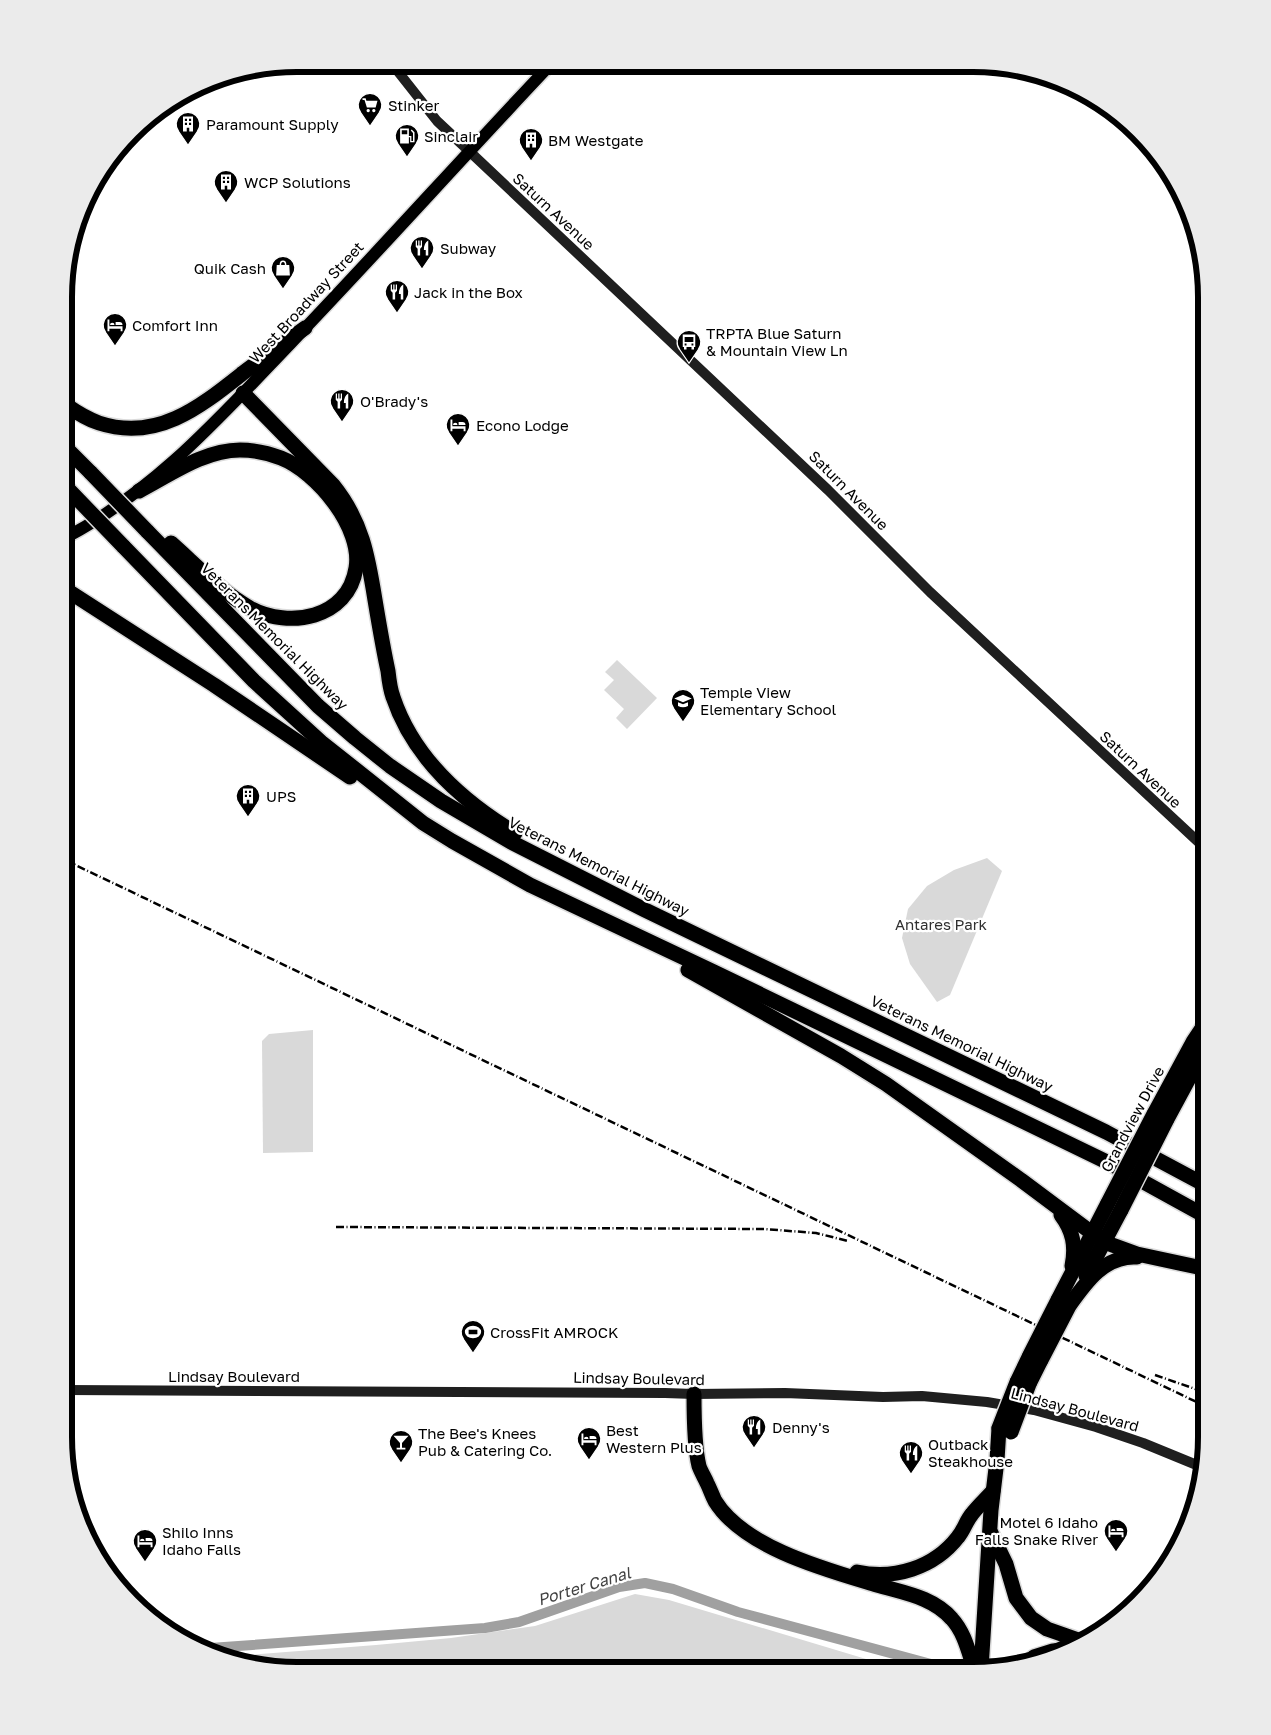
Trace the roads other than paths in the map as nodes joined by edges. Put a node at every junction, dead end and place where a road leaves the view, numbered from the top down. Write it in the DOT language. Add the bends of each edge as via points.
graph roads {
  1 [pos="398,72"];
  2 [pos="542,72"];
  3 [pos="468,151"];
  4 [pos="305,328"];
  5 [pos="243,393"];
  6 [pos="72,409"];
  7 [pos="72,453"];
  8 [pos="139,491"];
  9 [pos="72,494"];
  10 [pos="149,528"];
  11 [pos="72,534"];
  12 [pos="72,594"];
  13 [pos="423,823"];
  14 [pos="1198,842"];
  15 [pos="530,885"];
  16 [pos="645,910"];
  17 [pos="1198,1034"];
  18 [pos="1198,1060"];
  19 [pos="1160,1118"];
  20 [pos="1106,1132"];
  21 [pos="1198,1172"];
  22 [pos="1198,1181"];
  23 [pos="1051,1203"];
  24 [pos="1198,1212"];
  25 [pos="1098,1239"];
  26 [pos="1167,1260"];
  27 [pos="1198,1267"];
  28 [pos="1064,1299"];
  29 [pos="72,1390"];
  30 [pos="694,1394"];
  31 [pos="1197,1465"];
  32 [pos="993,1491"];
  33 [pos="990,1530"];
  34 [pos="775,1549"];
  35 [pos="1074,1638"];
  36 [pos="972,1662"];
  37 [pos="982,1662"];
  1 -- 3 [label="street, Saturn Avenue" via="437,121"];
  2 -- 3 [label="main road, West Broadway Street"];
  3 -- 4 [label="main road, West Broadway Street"];
  3 -- 14 [label="street, Saturn Avenue"];
  4 -- 5 [label="main road, West Broadway Street"];
  4 -- 6 [label="highway" via="212,398 174,420 155,426 116,427 99,423"];
  5 -- 8 [label="main road, West Broadway Street" via="187,450"];
  5 -- 16 [label="highway" via="333,485 353,514 368,555 393,697 420,752 469,802"];
  7 -- 10 [label="highway, Veterans Memorial Highway, bridge"];
  8 -- 10 [label="highway" via="213,454 254,451 283,459 316,482 334,502 355,545 356,568 341,599 327,610 310,618 271,616 234,597"];
  8 -- 11 [label="main road, West Broadway Street" via="111,512"];
  9 -- 13 [label="highway, bridge" via="268,693 321,742"];
  10 -- 16 [label="highway, Veterans Memorial Highway" via="318,706 390,766 510,842"];
  12 -- 13 [label="highway"];
  13 -- 15 [label="highway"];
  15 -- 23 [label="highway" via="850,1062 917,1104"];
  15 -- 24 [label="highway" via="1109,1163"];
  16 -- 20 [label="highway, Veterans Memorial Highway"];
  17 -- 19 [label="highway, Grandview Drive"];
  18 -- 19 [label="highway, Grandview Drive"];
  19 -- 25 [label="highway, Grandview Drive, bridge"];
  20 -- 21 [label="highway"];
  20 -- 22 [label="highway, Veterans Memorial Highway"];
  23 -- 25 [label="highway"];
  23 -- 28 [label="highway" via="1070,1229 1074,1241 1073,1262"];
  25 -- 26 [label="highway" via="1137,1254"];
  25 -- 28 [label="highway, Grandview Drive"];
  26 -- 27 [label="highway"];
  26 -- 28 [label="highway" via="1129,1256 1116,1259"];
  28 -- 32 [label="highway, bridge" via="1023,1383 1005,1430"];
  29 -- 30 [label="street, Lindsay Boulevard"];
  30 -- 31 [label="street, Lindsay Boulevard" via="922,1396 988,1402 1034,1410 1096,1427"];
  30 -- 34 [label="highway" via="699,1466 715,1501 739,1526"];
  32 -- 33 [label="highway"];
  32 -- 34 [label="highway" via="971,1514 958,1538 946,1550 928,1563 910,1570 891,1574 866,1573"];
  33 -- 35 [label="highway" via="1006,1564 1016,1598 1031,1618 1047,1629"];
  33 -- 37 [label="highway"];
  34 -- 36 [label="highway" via="832,1572 931,1602 954,1620"];
}
